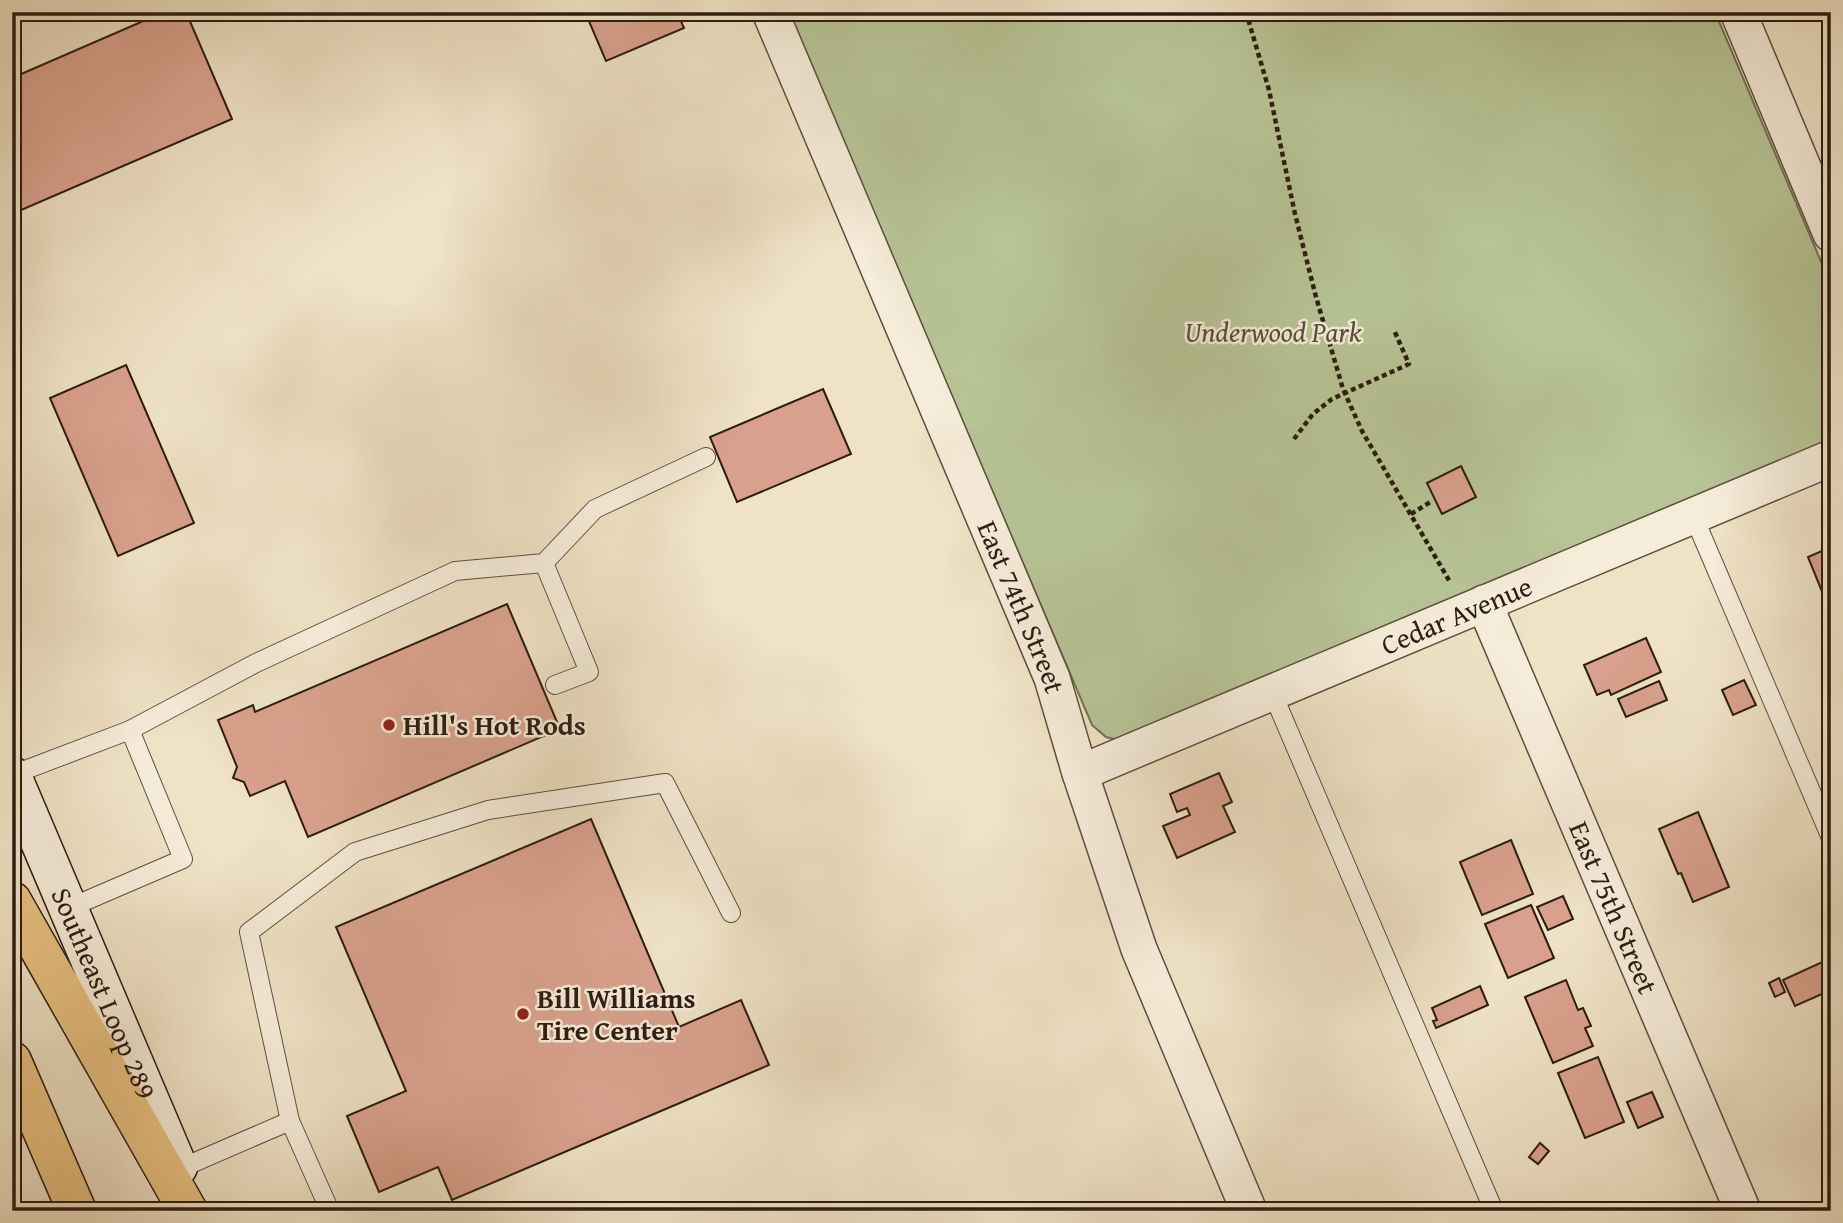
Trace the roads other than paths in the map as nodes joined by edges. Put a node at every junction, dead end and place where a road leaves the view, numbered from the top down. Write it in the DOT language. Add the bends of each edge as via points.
graph roads {
  1 [pos="770,12"];
  2 [pos="1738,12"];
  3 [pos="1831,234"];
  4 [pos="706,457"];
  5 [pos="1831,457"];
  6 [pos="1693,515"];
  7 [pos="544,563"];
  8 [pos="1475,607"];
  9 [pos="555,685"];
  10 [pos="1272,692"];
  11 [pos="130,730"];
  12 [pos="1080,773"];
  13 [pos="12,775"];
  14 [pos="1831,838"];
  15 [pos="12,901"];
  16 [pos="69,908"];
  17 [pos="731,913"];
  18 [pos="12,1060"];
  19 [pos="290,1121"];
  20 [pos="179,1169"];
  21 [pos="77,1211"];
  22 [pos="188,1211"];
  23 [pos="197,1211"];
  24 [pos="330,1211"];
  25 [pos="1249,1211"];
  26 [pos="1494,1211"];
  27 [pos="1743,1211"];
  1 -- 12 [label="street, East 74th Street" via="1052,678"];
  2 -- 3 [label="street"];
  4 -- 7 [label="lane" via="595,509"];
  5 -- 6 [label="street, Cedar Avenue"];
  6 -- 8 [label="street, Cedar Avenue"];
  6 -- 14 [label="lane"];
  7 -- 9 [label="lane" via="589,672"];
  7 -- 11 [label="lane" via="455,571 256,663"];
  8 -- 10 [label="street, Cedar Avenue"];
  8 -- 27 [label="street, East 75th Street"];
  10 -- 12 [label="street, Cedar Avenue"];
  10 -- 26 [label="lane"];
  11 -- 13 [label="lane"];
  11 -- 16 [label="lane" via="183,859"];
  12 -- 25 [label="street, East 74th Street" via="1139,949"];
  13 -- 16 [label="main road, Southeast Loop 289"];
  15 -- 22 [label="highway"];
  16 -- 20 [label="main road, Southeast Loop 289"];
  17 -- 19 [label="lane" via="665,783 488,810 355,852 249,932"];
  18 -- 21 [label="highway"];
  19 -- 20 [label="lane"];
  19 -- 24 [label="lane"];
  20 -- 23 [label="main road, Southeast Loop 289"];
}
